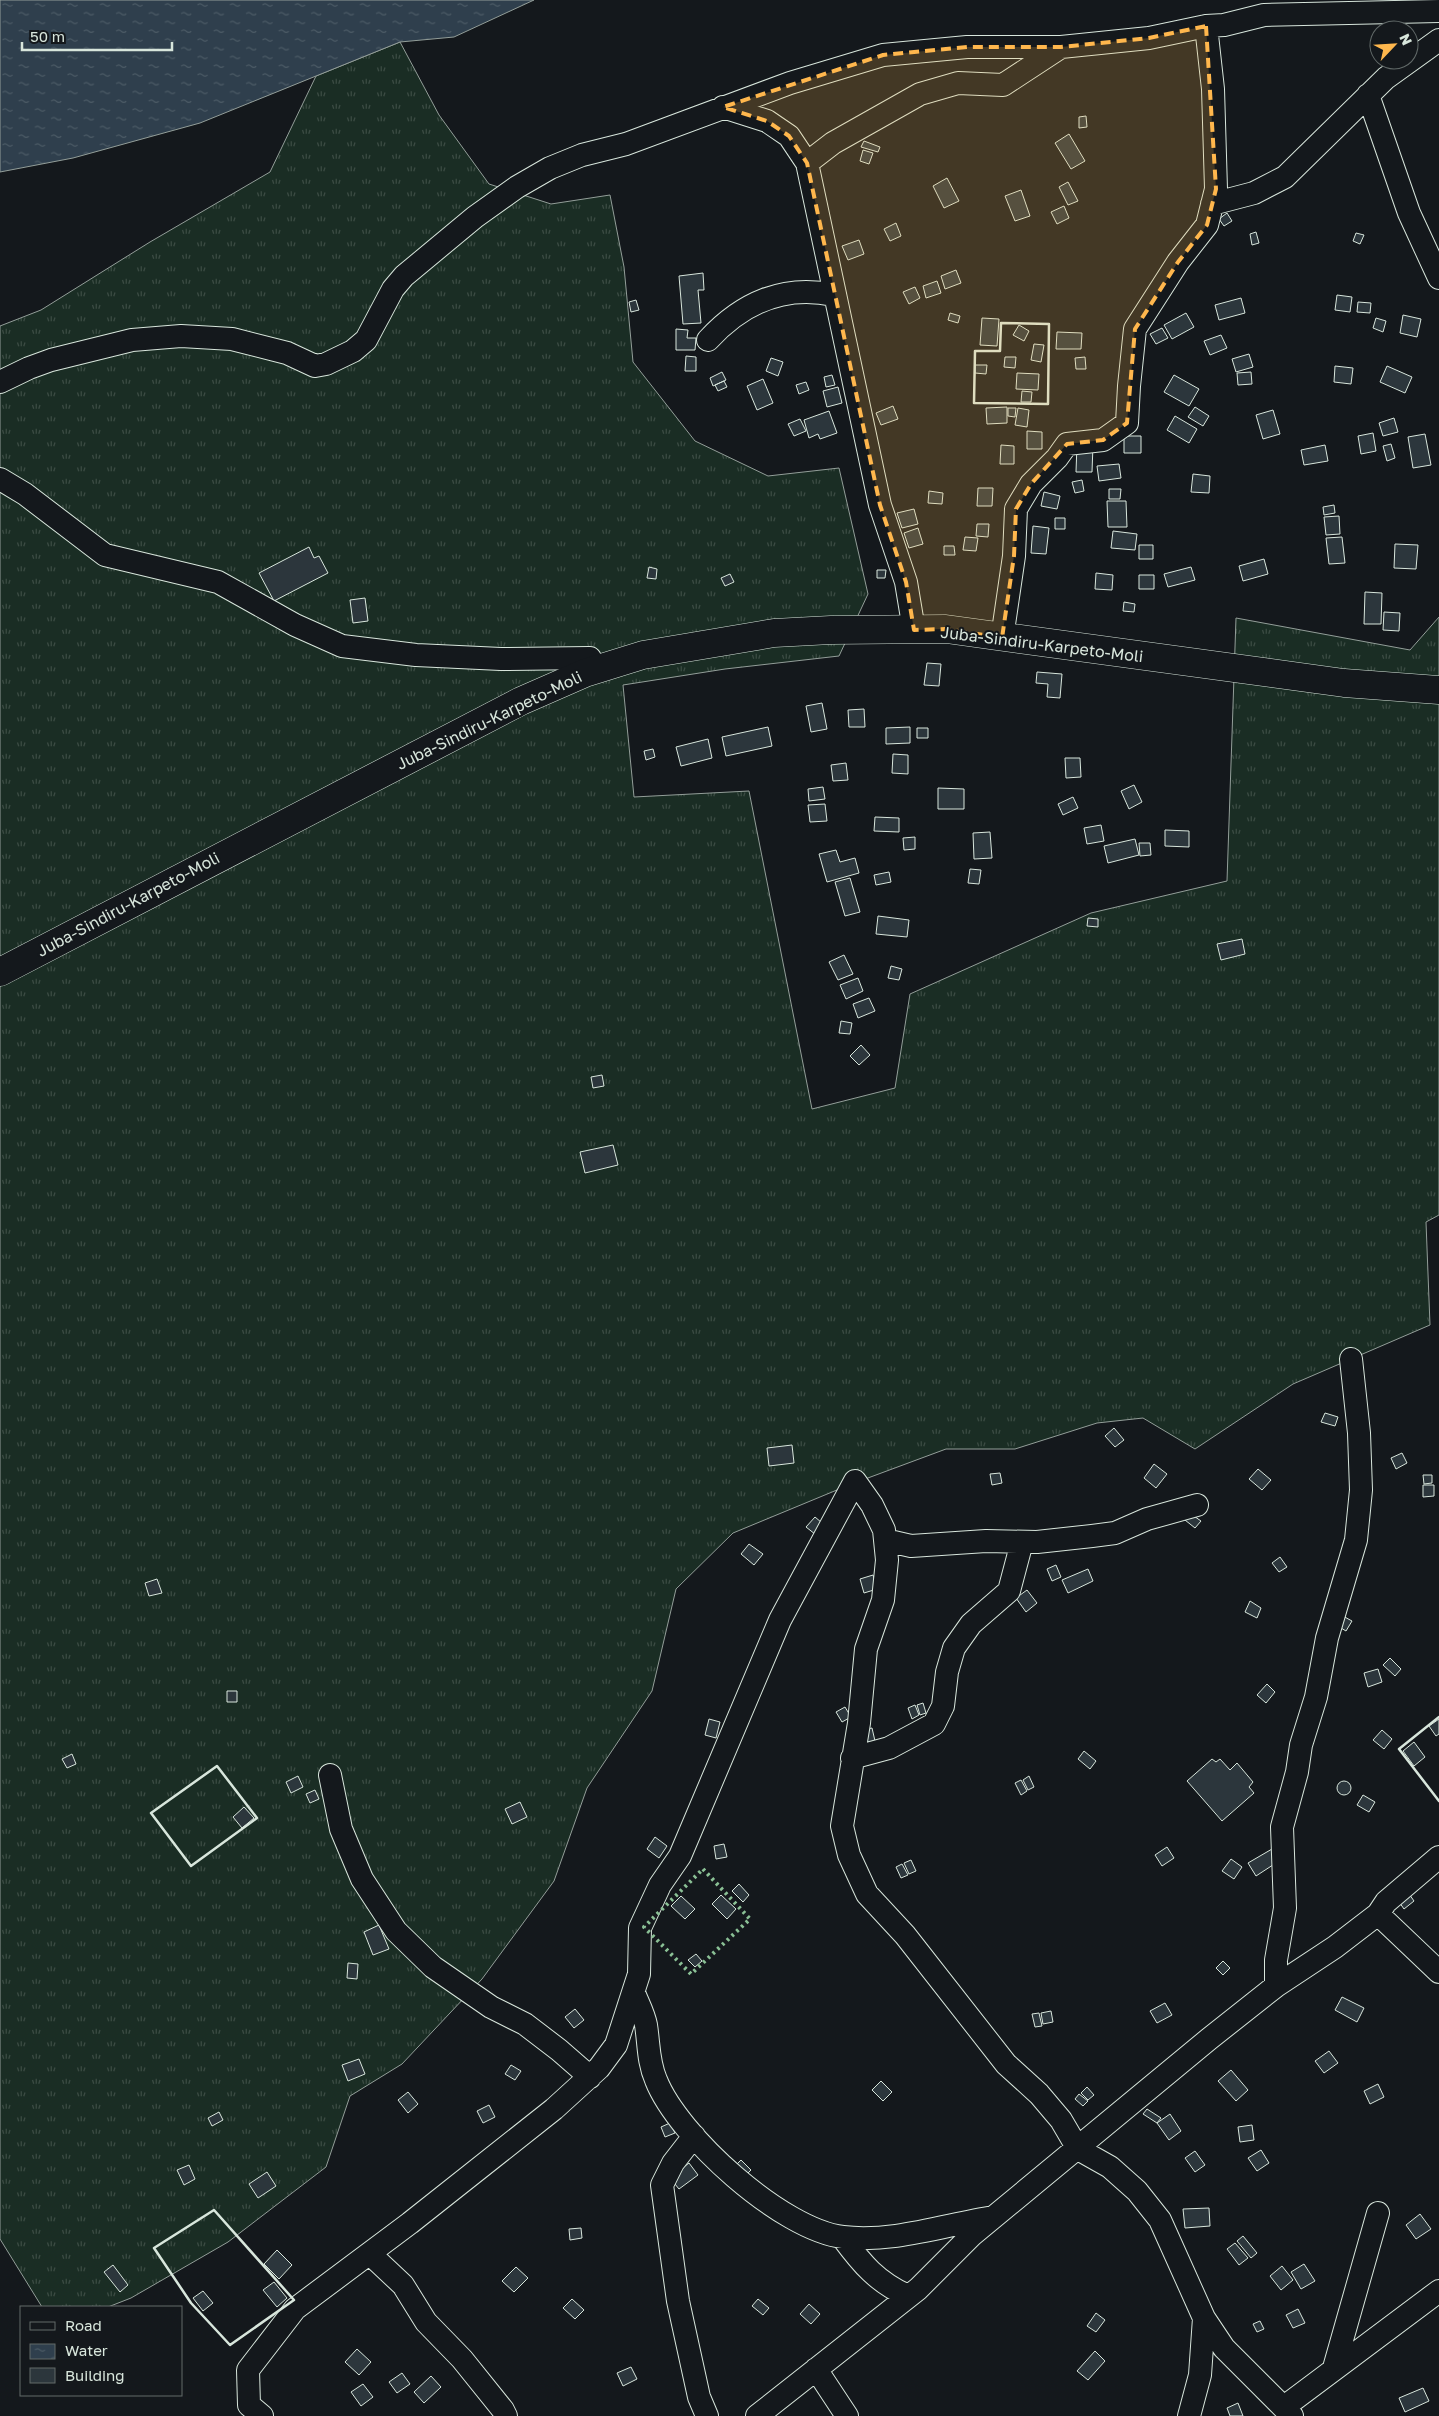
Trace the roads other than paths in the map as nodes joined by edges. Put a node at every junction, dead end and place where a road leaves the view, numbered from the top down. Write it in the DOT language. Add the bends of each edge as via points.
graph roads {
  1 [pos="1439,11"];
  2 [pos="1206,26"];
  3 [pos="1439,40"];
  4 [pos="1061,48"];
  5 [pos="1368,95"];
  6 [pos="723,107"];
  7 [pos="807,163"];
  8 [pos="1212,204"];
  9 [pos="1439,278"];
  10 [pos="834,295"];
  11 [pos="708,340"];
  12 [pos="0,382"];
  13 [pos="0,479"];
  14 [pos="914,630"];
  15 [pos="1002,638"];
  16 [pos="590,658"];
  17 [pos="1439,690"];
  18 [pos="0,972"];
  19 [pos="1351,1359"];
  20 [pos="1197,1505"];
  21 [pos="885,1540"];
  22 [pos="1022,1542"];
  23 [pos="852,1758"];
  24 [pos="330,1775"];
  25 [pos="1439,1857"];
  26 [pos="1378,1914"];
  27 [pos="1439,1972"];
  28 [pos="1276,1986"];
  29 [pos="634,1993"];
  30 [pos="590,2077"];
  31 [pos="694,2136"];
  32 [pos="1078,2149"];
  33 [pos="1378,2213"];
  34 [pos="994,2217"];
  35 [pos="842,2237"];
  36 [pos="370,2254"];
  37 [pos="1439,2291"];
  38 [pos="908,2296"];
  39 [pos="1204,2318"];
  40 [pos="1334,2368"];
  41 [pos="816,2370"];
  42 [pos="1288,2411"];
  43 [pos="262,2416"];
  44 [pos="506,2416"];
  45 [pos="707,2416"];
  46 [pos="757,2416"];
  47 [pos="847,2416"];
  48 [pos="1189,2416"];
  1 -- 2 [label="street" via="1264,15"];
  2 -- 4 [label="street" via="1149,38"];
  2 -- 8 [label="street" via="1216,189"];
  3 -- 5 [label="street"];
  4 -- 6 [label="street" via="966,48 883,55"];
  4 -- 7 [label="street" via="1003,86 958,83 920,94 833,143"];
  5 -- 8 [label="street" via="1285,177 1254,193"];
  5 -- 9 [label="street" via="1409,214"];
  6 -- 7 [label="street" via="767,121 790,136"];
  6 -- 12 [label="street" via="626,144 582,155 517,187 404,276 393,288 366,340 353,351 326,364 315,366 287,354 232,339 181,336 132,340 51,360"];
  7 -- 10 [label="street"];
  8 -- 15 [label="street" via="1207,225 1178,262 1136,329 1127,423 1103,440 1068,444 1031,484 1016,509 1014,556"];
  10 -- 11 [label="street" via="815,291 760,300 733,316"];
  10 -- 14 [label="street" via="880,505 906,582"];
  13 -- 16 [label="street" via="105,554 218,582 342,646 426,656"];
  14 -- 15 [label="main road, Juba-Sindiru-Karpeto-Moli" via="946,629"];
  14 -- 18 [label="main road, Juba-Sindiru-Karpeto-Moli" via="774,633 642,655 585,673 521,701"];
  15 -- 17 [label="main road, Juba-Sindiru-Karpeto-Moli" via="1344,683"];
  19 -- 28 [label="street" via="1361,1490 1356,1540 1327,1638 1316,1697 1282,1827 1285,1908 1276,1960"];
  20 -- 22 [label="street" via="1147,1519 1115,1534"];
  21 -- 22 [label="street" via="911,1546"];
  21 -- 23 [label="street" via="887,1560 883,1600 866,1650"];
  21 -- 29 [label="street" via="884,1530 872,1505 855,1481 780,1620 680,1856 660,1884 640,1928 639,1974"];
  22 -- 23 [label="street" via="1008,1591 971,1624 954,1648 942,1706 934,1724 889,1748"];
  23 -- 32 [label="street" via="842,1826 849,1855 867,1894 906,1935 1006,2064 1056,2114"];
  24 -- 30 [label="street" via="341,1829 362,1878 396,1931 433,1967 491,2006 525,2024"];
  25 -- 26 [label="street" via="1386,1902"];
  26 -- 27 [label="street"];
  26 -- 28 [label="street"];
  28 -- 32 [label="street"];
  29 -- 30 [label="street" via="616,2045"];
  29 -- 31 [label="street" via="646,2023 648,2052 656,2081 675,2114"];
  30 -- 36 [label="street"];
  31 -- 35 [label="street" via="719,2165 766,2201 798,2222"];
  31 -- 45 [label="street" via="662,2185 678,2301 699,2397"];
  32 -- 34 [label="street"];
  32 -- 39 [label="street" via="1110,2167 1137,2191 1160,2220"];
  33 -- 40 [label="street"];
  34 -- 35 [label="street" via="900,2236"];
  34 -- 38 [label="street"];
  35 -- 38 [label="street" via="865,2267 888,2287"];
  36 -- 43 [label="street" via="294,2308 248,2370 249,2405"];
  36 -- 44 [label="street" via="403,2285 426,2322 462,2359"];
  37 -- 40 [label="street"];
  38 -- 41 [label="street"];
  39 -- 42 [label="street" via="1224,2348"];
  39 -- 48 [label="street" via="1200,2375"];
  40 -- 42 [label="street"];
  41 -- 46 [label="street"];
  41 -- 47 [label="street"];
}
